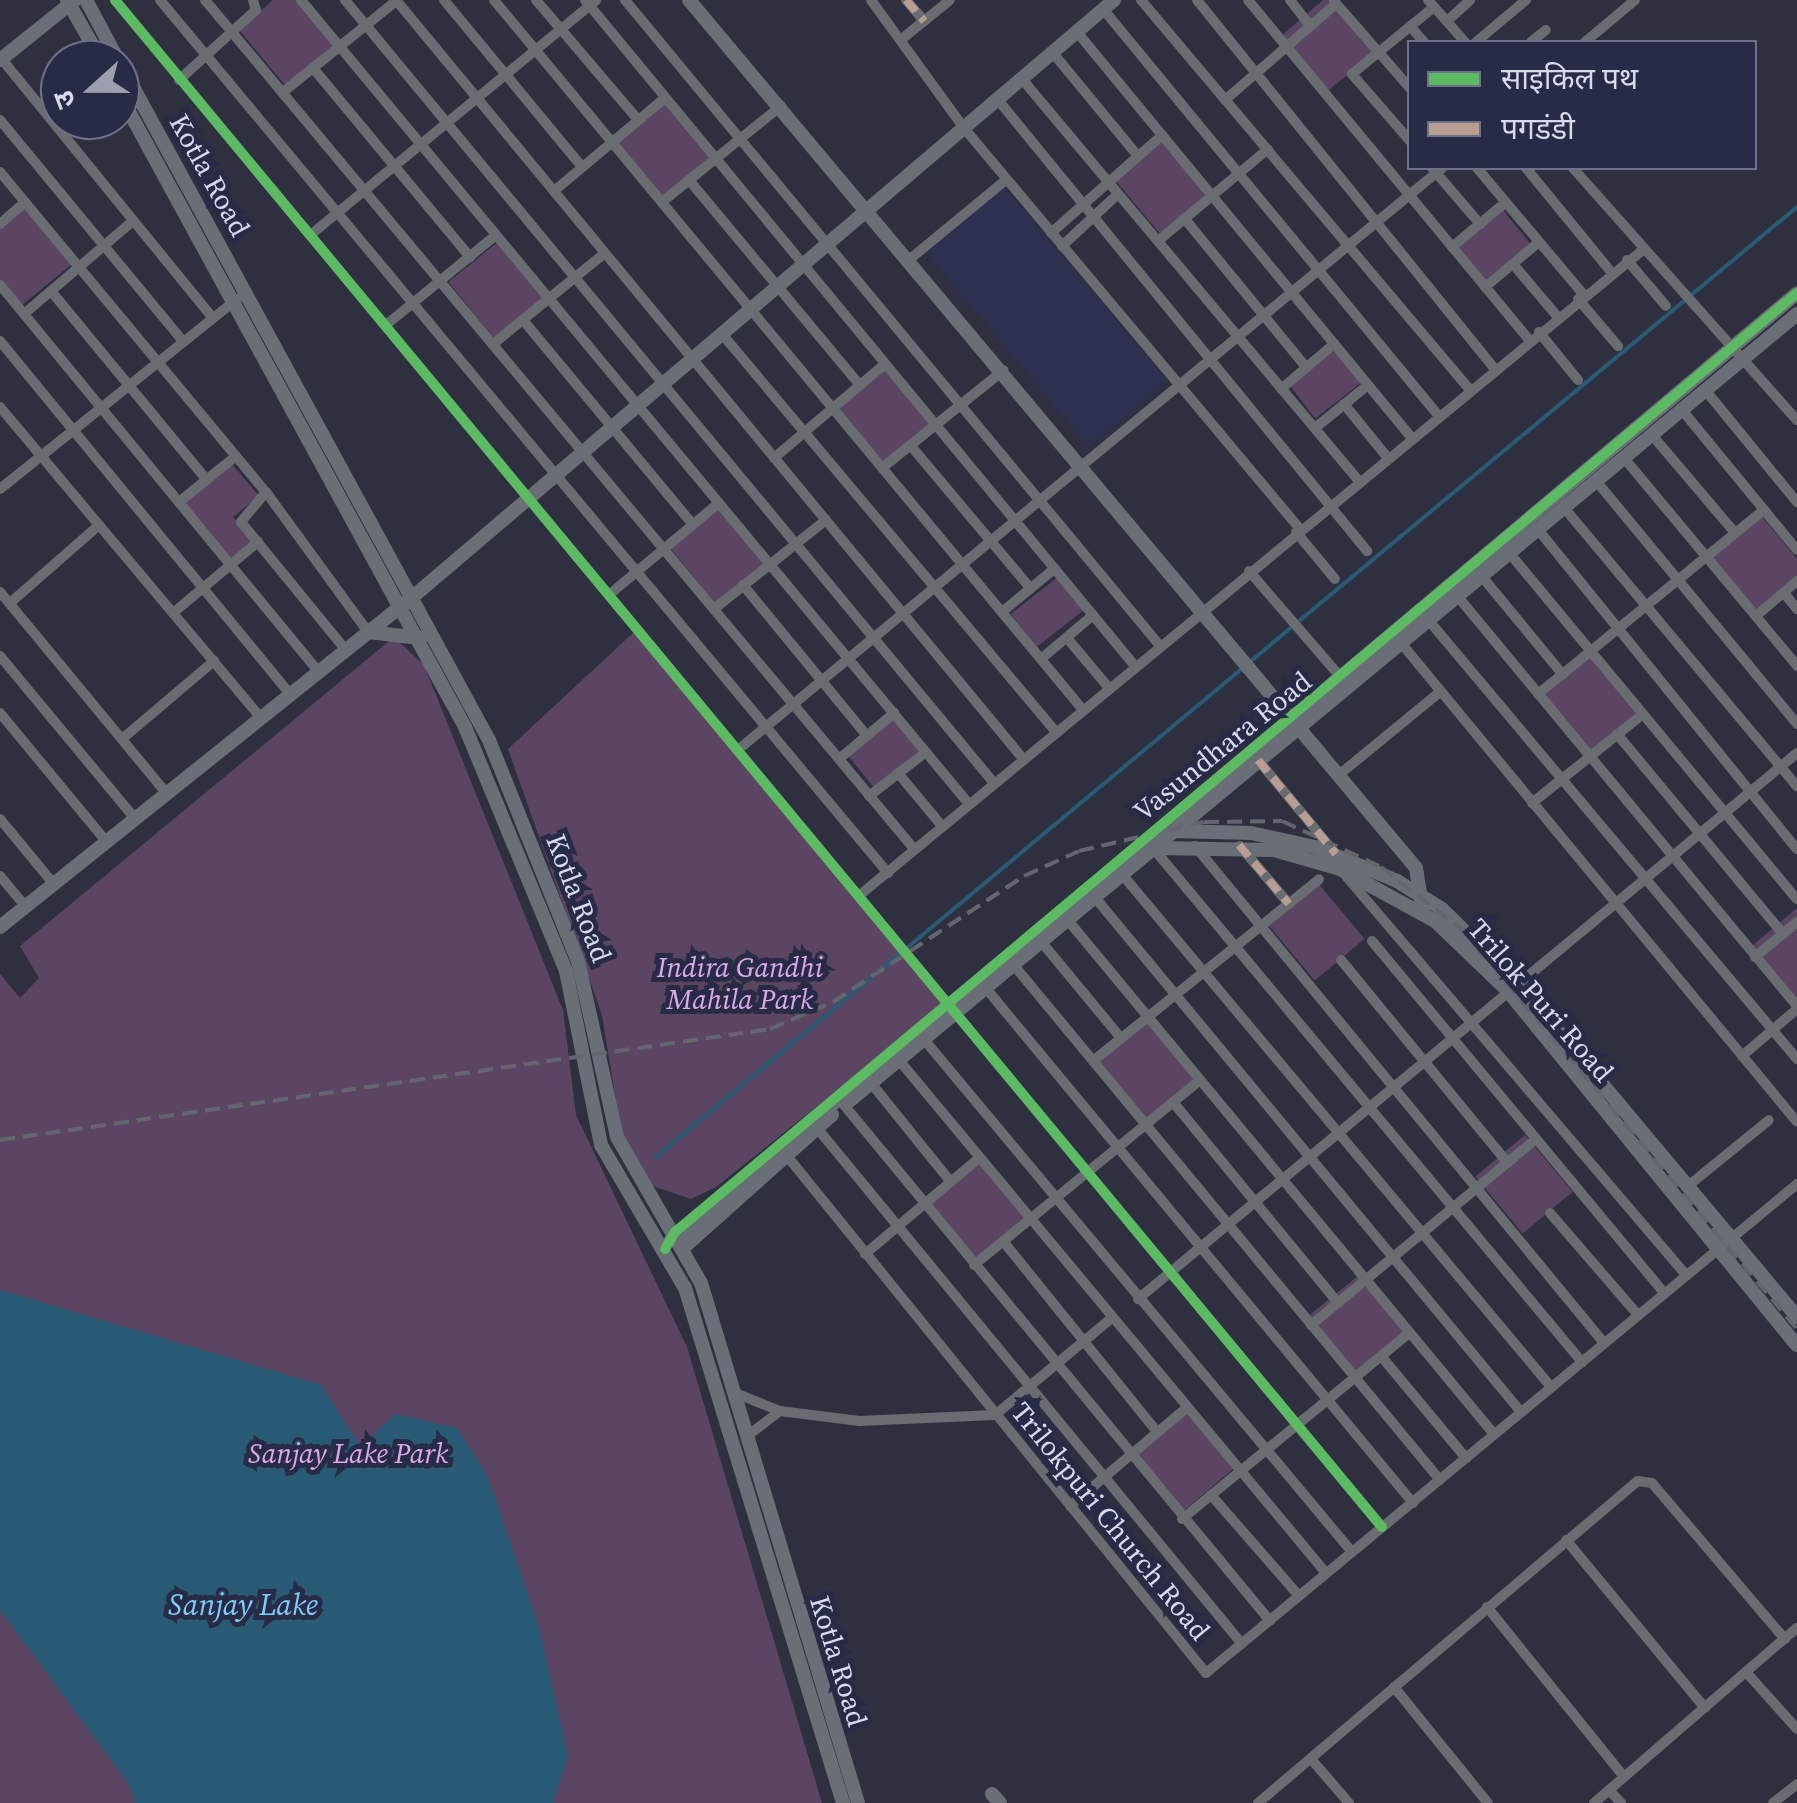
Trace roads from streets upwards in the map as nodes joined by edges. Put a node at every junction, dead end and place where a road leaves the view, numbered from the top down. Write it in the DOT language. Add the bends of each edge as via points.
graph roads {
  1 [pos="86,0"];
  2 [pos="114,0"];
  3 [pos="160,0"];
  4 [pos="205,0"];
  5 [pos="253,0"];
  6 [pos="300,0"];
  7 [pos="344,0"];
  8 [pos="396,0"];
  9 [pos="444,0"];
  10 [pos="494,0"];
  11 [pos="536,0"];
  12 [pos="624,0"];
  13 [pos="689,0"];
  14 [pos="871,0"];
  15 [pos="906,0"];
  16 [pos="1141,0"];
  17 [pos="1197,0"];
  18 [pos="1248,0"];
  19 [pos="1290,0"];
  20 [pos="1470,0"];
  21 [pos="1526,0"];
  22 [pos="1635,0"];
  23 [pos="70,1"];
  24 [pos="590,2"];
  25 [pos="945,2"];
  26 [pos="1335,2"];
  27 [pos="1431,3"];
  28 [pos="1109,4"];
  29 [pos="924,22"];
  30 [pos="1446,22"];
  31 [pos="366,25"];
  32 [pos="1310,26"];
  33 [pos="1410,26"];
  34 [pos="560,30"];
  35 [pos="1546,30"];
  36 [pos="231,32"];
  37 [pos="1077,32"];
  38 [pos="903,38"];
  39 [pos="90,40"];
  40 [pos="107,40"];
  41 [pos="1422,40"];
  42 [pos="1463,40"];
  43 [pos="1478,40"];
  44 [pos="1534,40"];
  45 [pos="1587,40"];
  46 [pos="339,46"];
  47 [pos="1285,48"];
  48 [pos="534,50"];
  49 [pos="1053,52"];
  50 [pos="1379,52"];
  51 [pos="208,56"];
  52 [pos="0,59"];
  53 [pos="313,68"];
  54 [pos="507,73"];
  55 [pos="1254,73"];
  56 [pos="1022,79"];
  57 [pos="179,80"];
  58 [pos="1407,85"];
  59 [pos="283,92"];
  60 [pos="479,96"];
  61 [pos="664,98"];
  62 [pos="998,100"];
  63 [pos="1225,100"];
  64 [pos="140,102"];
  65 [pos="781,106"];
  66 [pos="0,120"];
  67 [pos="638,120"];
  68 [pos="447,122"];
  69 [pos="140,128"];
  70 [pos="964,128"];
  71 [pos="1162,135"];
  72 [pos="1407,138"];
  73 [pos="740,139"];
  74 [pos="612,142"];
  75 [pos="420,145"];
  76 [pos="1268,148"];
  77 [pos="1137,155"];
  78 [pos="715,159"];
  79 [pos="396,164"];
  80 [pos="582,167"];
  81 [pos="1435,170"];
  82 [pos="1437,170"];
  83 [pos="1479,170"];
  84 [pos="1528,170"];
  85 [pos="1575,170"];
  86 [pos="0,172"];
  87 [pos="1238,173"];
  88 [pos="688,180"];
  89 [pos="1006,180"];
  90 [pos="1108,182"];
  91 [pos="364,191"];
  92 [pos="554,191"];
  93 [pos="1118,194"];
  94 [pos="1409,194"];
  95 [pos="1212,196"];
  96 [pos="25,202"];
  97 [pos="662,202"];
  98 [pos="1506,202"];
  99 [pos="1083,204"];
  100 [pos="865,212"];
  101 [pos="336,214"];
  102 [pos="1094,217"];
  103 [pos="1184,218"];
  104 [pos="134,221"];
  105 [pos="1376,222"];
  106 [pos="0,224"];
  107 [pos="1480,224"];
  108 [pos="314,232"];
  109 [pos="1051,233"];
  110 [pos="496,235"];
  111 [pos="1158,241"];
  112 [pos="1540,242"];
  113 [pos="1349,243"];
  114 [pos="104,246"];
  115 [pos="828,246"];
  116 [pos="1062,246"];
  117 [pos="1452,247"];
  118 [pos="1644,249"];
  119 [pos="605,254"];
  120 [pos="470,257"];
  121 [pos="910,260"];
  122 [pos="1627,260"];
  123 [pos="1513,264"];
  124 [pos="804,265"];
  125 [pos="80,268"];
  126 [pos="1318,270"];
  127 [pos="1611,272"];
  128 [pos="575,278"];
  129 [pos="440,281"];
  130 [pos="0,284"];
  131 [pos="1485,287"];
  132 [pos="776,288"];
  133 [pos="52,291"];
  134 [pos="1291,292"];
  135 [pos="1797,293"];
  136 [pos="241,296"];
  137 [pos="1581,297"];
  138 [pos="549,299"];
  139 [pos="414,304"];
  140 [pos="1666,306"];
  141 [pos="749,311"];
  142 [pos="24,314"];
  143 [pos="1263,314"];
  144 [pos="1797,314"];
  145 [pos="211,316"];
  146 [pos="1558,316"];
  147 [pos="523,320"];
  148 [pos="386,325"];
  149 [pos="722,334"];
  150 [pos="1238,336"];
  151 [pos="1534,336"];
  152 [pos="182,340"];
  153 [pos="0,341"];
  154 [pos="493,344"];
  155 [pos="1334,344"];
  156 [pos="1618,346"];
  157 [pos="1738,354"];
  158 [pos="157,360"];
  159 [pos="693,360"];
  160 [pos="1210,360"];
  161 [pos="885,364"];
  162 [pos="1306,366"];
  163 [pos="1494,368"];
  164 [pos="1004,370"];
  165 [pos="1578,380"];
  166 [pos="128,384"];
  167 [pos="663,385"];
  168 [pos="860,385"];
  169 [pos="1178,385"];
  170 [pos="1368,385"];
  171 [pos="1281,388"];
  172 [pos="1470,390"];
  173 [pos="1706,391"];
  174 [pos="1797,396"];
  175 [pos="1344,404"];
  176 [pos="638,405"];
  177 [pos="100,406"];
  178 [pos="962,406"];
  179 [pos="1786,406"];
  180 [pos="0,408"];
  181 [pos="832,408"];
  182 [pos="1682,410"];
  183 [pos="1438,415"];
  184 [pos="1797,420"];
  185 [pos="936,426"];
  186 [pos="1314,428"];
  187 [pos="72,429"];
  188 [pos="610,430"];
  189 [pos="804,432"];
  190 [pos="1652,436"];
  191 [pos="1411,438"];
  192 [pos="911,446"];
  193 [pos="582,452"];
  194 [pos="40,456"];
  195 [pos="236,456"];
  196 [pos="1387,457"];
  197 [pos="774,458"];
  198 [pos="1624,458"];
  199 [pos="1083,464"];
  200 [pos="882,468"];
  201 [pos="554,478"];
  202 [pos="207,480"];
  203 [pos="1359,481"];
  204 [pos="1598,482"];
  205 [pos="0,489"];
  206 [pos="266,492"];
  207 [pos="529,499"];
  208 [pos="180,502"];
  209 [pos="1040,502"];
  210 [pos="1797,502"];
  211 [pos="718,503"];
  212 [pos="1330,505"];
  213 [pos="1566,510"];
  214 [pos="1764,510"];
  215 [pos="826,520"];
  216 [pos="1015,521"];
  217 [pos="99,525"];
  218 [pos="692,525"];
  219 [pos="1298,531"];
  220 [pos="1540,532"];
  221 [pos="1735,533"];
  222 [pos="990,541"];
  223 [pos="258,542"];
  224 [pos="795,543"];
  225 [pos="664,549"];
  226 [pos="1797,550"];
  227 [pos="1367,551"];
  228 [pos="1511,555"];
  229 [pos="1706,556"];
  230 [pos="769,564"];
  231 [pos="962,564"];
  232 [pos="231,565"];
  233 [pos="1054,568"];
  234 [pos="1249,571"];
  235 [pos="638,573"];
  236 [pos="1334,579"];
  237 [pos="1484,579"];
  238 [pos="1679,580"];
  239 [pos="1797,582"];
  240 [pos="742,586"];
  241 [pos="934,587"];
  242 [pos="203,588"];
  243 [pos="1030,588"];
  244 [pos="0,592"];
  245 [pos="1784,593"];
  246 [pos="610,594"];
  247 [pos="1459,598"];
  248 [pos="409,600"];
  249 [pos="10,603"];
  250 [pos="1204,608"];
  251 [pos="1646,608"];
  252 [pos="714,609"];
  253 [pos="1797,609"];
  254 [pos="1002,612"];
  255 [pos="174,613"];
  256 [pos="903,614"];
  257 [pos="1093,616"];
  258 [pos="1756,616"];
  259 [pos="1430,622"];
  260 [pos="1618,630"];
  261 [pos="368,632"];
  262 [pos="421,638"];
  263 [pos="874,638"];
  264 [pos="1067,638"];
  265 [pos="1401,643"];
  266 [pos="1161,647"];
  267 [pos="344,648"];
  268 [pos="1590,652"];
  269 [pos="0,656"];
  270 [pos="848,658"];
  271 [pos="1041,659"];
  272 [pos="214,661"];
  273 [pos="1136,666"];
  274 [pos="1797,666"];
  275 [pos="318,671"];
  276 [pos="1563,675"];
  277 [pos="821,680"];
  278 [pos="1345,682"];
  279 [pos="1109,688"];
  280 [pos="1440,692"];
  281 [pos="289,694"];
  282 [pos="1538,694"];
  283 [pos="792,704"];
  284 [pos="1083,710"];
  285 [pos="0,712"];
  286 [pos="894,713"];
  287 [pos="1643,714"];
  288 [pos="260,717"];
  289 [pos="1290,717"];
  290 [pos="1797,724"];
  291 [pos="766,727"];
  292 [pos="1302,730"];
  293 [pos="1056,732"];
  294 [pos="1618,734"];
  295 [pos="867,736"];
  296 [pos="122,739"];
  297 [pos="739,748"];
  298 [pos="926,752"];
  299 [pos="1797,753"];
  300 [pos="1590,756"];
  301 [pos="838,759"];
  302 [pos="1024,760"];
  303 [pos="1258,760"];
  304 [pos="1782,767"];
  305 [pos="898,773"];
  306 [pos="1340,774"];
  307 [pos="1562,778"];
  308 [pos="994,783"];
  309 [pos="1797,786"];
  310 [pos="164,790"];
  311 [pos="1750,792"];
  312 [pos="869,796"];
  313 [pos="1532,803"];
  314 [pos="969,804"];
  315 [pos="1726,812"];
  316 [pos="133,816"];
  317 [pos="0,819"];
  318 [pos="942,826"];
  319 [pos="1700,833"];
  320 [pos="1180,835"];
  321 [pos="105,840"];
  322 [pos="1239,845"];
  323 [pos="1154,848"];
  324 [pos="1797,849"];
  325 [pos="914,850"];
  326 [pos="1336,854"];
  327 [pos="1672,855"];
  328 [pos="1340,869"];
  329 [pos="888,873"];
  330 [pos="1121,873"];
  331 [pos="0,876"];
  332 [pos="1645,878"];
  333 [pos="1319,879"];
  334 [pos="53,883"];
  335 [pos="860,894"];
  336 [pos="1093,895"];
  337 [pos="1797,899"];
  338 [pos="1616,902"];
  339 [pos="1289,904"];
  340 [pos="1424,905"];
  341 [pos="25,906"];
  342 [pos="1066,918"];
  343 [pos="1797,922"];
  344 [pos="1261,926"];
  345 [pos="0,927"];
  346 [pos="1782,934"];
  347 [pos="1039,939"];
  348 [pos="1372,941"];
  349 [pos="1235,947"];
  350 [pos="1755,957"];
  351 [pos="1340,960"];
  352 [pos="1012,963"];
  353 [pos="1205,970"];
  354 [pos="984,986"];
  355 [pos="1512,986"];
  356 [pos="1175,995"];
  357 [pos="950,1006"];
  358 [pos="1797,1007"];
  359 [pos="1148,1017"];
  360 [pos="1474,1019"];
  361 [pos="1772,1030"];
  362 [pos="1452,1037"];
  363 [pos="922,1038"];
  364 [pos="1121,1038"];
  365 [pos="1742,1056"];
  366 [pos="898,1059"];
  367 [pos="1797,1060"];
  368 [pos="1093,1061"];
  369 [pos="1423,1061"];
  370 [pos="1200,1080"];
  371 [pos="871,1083"];
  372 [pos="1393,1086"];
  373 [pos="1173,1102"];
  374 [pos="844,1106"];
  375 [pos="1368,1106"];
  376 [pos="1769,1120"];
  377 [pos="1797,1122"];
  378 [pos="1145,1124"];
  379 [pos="817,1128"];
  380 [pos="1337,1133"];
  381 [pos="1535,1140"];
  382 [pos="1118,1148"];
  383 [pos="783,1151"];
  384 [pos="1308,1155"];
  385 [pos="979,1158"];
  386 [pos="1508,1163"];
  387 [pos="1087,1171"];
  388 [pos="1281,1178"];
  389 [pos="952,1182"];
  390 [pos="1797,1184"];
  391 [pos="1688,1186"];
  392 [pos="1476,1188"];
  393 [pos="1054,1198"];
  394 [pos="1254,1201"];
  395 [pos="924,1204"];
  396 [pos="1452,1208"];
  397 [pos="1550,1213"];
  398 [pos="1029,1219"];
  399 [pos="1228,1223"];
  400 [pos="898,1226"];
  401 [pos="675,1232"];
  402 [pos="1422,1234"];
  403 [pos="1731,1238"];
  404 [pos="1002,1241"];
  405 [pos="1200,1246"];
  406 [pos="683,1248"];
  407 [pos="665,1249"];
  408 [pos="1717,1250"];
  409 [pos="865,1254"];
  410 [pos="1393,1258"];
  411 [pos="974,1265"];
  412 [pos="1170,1272"];
  413 [pos="1686,1275"];
  414 [pos="1366,1280"];
  415 [pos="1664,1294"];
  416 [pos="1138,1299"];
  417 [pos="1338,1303"];
  418 [pos="1638,1315"];
  419 [pos="1797,1317"];
  420 [pos="1112,1318"];
  421 [pos="1311,1325"];
  422 [pos="1409,1333"];
  423 [pos="1084,1343"];
  424 [pos="1604,1344"];
  425 [pos="1797,1345"];
  426 [pos="1381,1356"];
  427 [pos="1582,1362"];
  428 [pos="1059,1366"];
  429 [pos="1356,1377"];
  430 [pos="1031,1387"];
  431 [pos="1550,1387"];
  432 [pos="735,1393"];
  433 [pos="1327,1400"];
  434 [pos="1185,1409"];
  435 [pos="780,1411"];
  436 [pos="1521,1412"];
  437 [pos="996,1415"];
  438 [pos="1296,1424"];
  439 [pos="1157,1432"];
  440 [pos="1494,1434"];
  441 [pos="746,1437"];
  442 [pos="1265,1450"];
  443 [pos="1131,1455"];
  444 [pos="1466,1458"];
  445 [pos="1238,1472"];
  446 [pos="1104,1477"];
  447 [pos="1440,1480"];
  448 [pos="1211,1495"];
  449 [pos="1413,1503"];
  450 [pos="1070,1506"];
  451 [pos="1182,1518"];
  452 [pos="1382,1527"];
  453 [pos="1566,1540"];
  454 [pos="1352,1552"];
  455 [pos="1326,1573"];
  456 [pos="1300,1596"];
  457 [pos="1487,1608"];
  458 [pos="1270,1620"];
  459 [pos="1797,1628"];
  460 [pos="1785,1638"];
  461 [pos="1242,1644"];
  462 [pos="1746,1672"];
  463 [pos="1394,1686"];
  464 [pos="1705,1708"];
  465 [pos="1797,1729"];
  466 [pos="1312,1760"];
  467 [pos="1624,1777"];
  468 [pos="1797,1784"];
  469 [pos="1609,1790"];
  470 [pos="843,1803"];
  471 [pos="858,1803"];
  472 [pos="1258,1803"];
  473 [pos="1350,1803"];
  474 [pos="1488,1803"];
  475 [pos="1594,1803"];
  476 [pos="1621,1803"];
  477 [pos="1774,1803"];
  1 -- 40 [label="street, Kotla Road"];
  2 -- 57 [label="street"];
  3 -- 51 [label="street"];
  4 -- 36 [label="street"];
  5 -- 36 [label="street" via="256,10"];
  6 -- 46 [label="street"];
  7 -- 31 [label="street"];
  8 -- 31 [label="street"];
  8 -- 60 [label="street"];
  9 -- 54 [label="street"];
  10 -- 48 [label="street"];
  11 -- 34 [label="street"];
  12 -- 73 [label="street"];
  13 -- 65 [label="street"];
  14 -- 38 [label="street"];
  15 -- 29 [label="street"];
  16 -- 63 [label="street"];
  17 -- 55 [label="street"];
  18 -- 47 [label="street"];
  19 -- 32 [label="street"];
  20 -- 30 [label="street"];
  21 -- 43 [label="street"];
  22 -- 45 [label="street"];
  23 -- 39 [label="street"];
  23 -- 52 [label="street"];
  24 -- 34 [label="street"];
  24 -- 61 [label="street"];
  25 -- 29 [label="street"];
  26 -- 32 [label="street"];
  26 -- 50 [label="street"];
  27 -- 30 [label="street"];
  27 -- 33 [label="street"];
  28 -- 37 [label="street"];
  28 -- 87 [label="street"];
  29 -- 38 [label="street"];
  30 -- 42 [label="street"];
  31 -- 46 [label="street"];
  31 -- 68 [label="street"];
  32 -- 47 [label="street"];
  33 -- 41 [label="street"];
  33 -- 50 [label="street"];
  34 -- 48 [label="street"];
  34 -- 67 [label="street"];
  35 -- 44 [label="street"];
  36 -- 51 [label="street"];
  36 -- 59 [label="street"];
  37 -- 49 [label="street"];
  37 -- 71 [label="street"];
  38 -- 70 [label="street"];
  46 -- 53 [label="street"];
  46 -- 75 [label="street"];
  47 -- 55 [label="street"];
  47 -- 94 [label="street"];
  48 -- 54 [label="street"];
  48 -- 74 [label="street"];
  49 -- 56 [label="street"];
  49 -- 77 [label="street"];
  50 -- 58 [label="street"];
  50 -- 72 [label="street" via="1352,74"];
  51 -- 57 [label="street"];
  51 -- 101 [label="street"];
  52 -- 104 [label="street"];
  53 -- 59 [label="street"];
  53 -- 79 [label="street"];
  54 -- 60 [label="street"];
  54 -- 80 [label="street"];
  55 -- 63 [label="street"];
  55 -- 105 [label="street"];
  56 -- 62 [label="street"];
  56 -- 90 [label="street"];
  57 -- 108 [label="street"];
  59 -- 91 [label="street"];
  60 -- 68 [label="street"];
  60 -- 92 [label="street"];
  61 -- 67 [label="street"];
  61 -- 78 [label="street"];
  62 -- 70 [label="street"];
  62 -- 99 [label="street"];
  63 -- 76 [label="street"];
  64 -- 136 [label="street, Kotla Road"];
  65 -- 73 [label="street"];
  65 -- 100 [label="street"];
  66 -- 114 [label="street"];
  67 -- 74 [label="street"];
  68 -- 75 [label="street"];
  68 -- 128 [label="street"];
  69 -- 136 [label="street, Kotla Road"];
  70 -- 89 [label="street"];
  70 -- 100 [label="street"];
  71 -- 77 [label="street"];
  71 -- 95 [label="street"];
  73 -- 78 [label="street"];
  73 -- 115 [label="street"];
  74 -- 80 [label="street"];
  74 -- 97 [label="street"];
  75 -- 79 [label="street"];
  75 -- 110 [label="street"];
  76 -- 87 [label="street"];
  76 -- 113 [label="street"];
  77 -- 90 [label="street"];
  78 -- 88 [label="street"];
  78 -- 124 [label="street"];
  79 -- 91 [label="street"];
  79 -- 120 [label="street"];
  80 -- 92 [label="street"];
  81 -- 94 [label="street"];
  82 -- 107 [label="street"];
  83 -- 98 [label="street"];
  84 -- 127 [label="street"];
  85 -- 118 [label="street"];
  86 -- 96 [label="street"];
  87 -- 95 [label="street"];
  87 -- 126 [label="street"];
  88 -- 97 [label="street"];
  88 -- 132 [label="street"];
  89 -- 109 [label="street"];
  89 -- 121 [label="street"];
  90 -- 93 [label="street"];
  90 -- 99 [label="street"];
  91 -- 101 [label="street"];
  91 -- 129 [label="street"];
  92 -- 119 [label="street"];
  93 -- 102 [label="street"];
  93 -- 111 [label="street"];
  94 -- 105 [label="street"];
  94 -- 117 [label="street"];
  95 -- 103 [label="street"];
  95 -- 134 [label="street"];
  96 -- 106 [label="street"];
  96 -- 125 [label="street"];
  97 -- 141 [label="street"];
  98 -- 107 [label="street"];
  98 -- 112 [label="street"];
  99 -- 102 [label="street"];
  99 -- 109 [label="street"];
  100 -- 115 [label="street"];
  100 -- 121 [label="street"];
  101 -- 108 [label="street"];
  101 -- 139 [label="street"];
  102 -- 116 [label="street"];
  102 -- 160 [label="street"];
  103 -- 111 [label="street"];
  103 -- 143 [label="street"];
  104 -- 114 [label="street"];
  104 -- 145 [label="street"];
  105 -- 113 [label="street"];
  105 -- 163 [label="street"];
  107 -- 117 [label="street"];
  108 -- 148 [label="street"];
  109 -- 116 [label="street"];
  110 -- 120 [label="street"];
  110 -- 138 [label="street"];
  111 -- 150 [label="street"];
  112 -- 123 [label="street"];
  112 -- 137 [label="street"];
  113 -- 126 [label="street"];
  113 -- 172 [label="street"];
  114 -- 125 [label="street"];
  114 -- 152 [label="street"];
  115 -- 124 [label="street"];
  115 -- 178 [label="street"];
  116 -- 169 [label="street"];
  117 -- 131 [label="street"];
  118 -- 122 [label="street"];
  118 -- 157 [label="street"];
  119 -- 128 [label="street"];
  119 -- 159 [label="street"];
  120 -- 129 [label="street"];
  121 -- 164 [label="street"];
  122 -- 127 [label="street"];
  122 -- 140 [label="street"];
  123 -- 131 [label="street"];
  123 -- 146 [label="street"];
  124 -- 132 [label="street"];
  124 -- 161 [label="street"];
  125 -- 133 [label="street"];
  125 -- 158 [label="street"];
  126 -- 134 [label="street"];
  126 -- 183 [label="street"];
  127 -- 137 [label="street"];
  128 -- 138 [label="street"];
  128 -- 167 [label="street"];
  129 -- 139 [label="street"];
  129 -- 154 [label="street"];
  130 -- 142 [label="street"];
  131 -- 151 [label="street"];
  132 -- 141 [label="street"];
  132 -- 168 [label="street"];
  133 -- 142 [label="street"];
  133 -- 166 [label="street"];
  134 -- 143 [label="street"];
  134 -- 155 [label="street"];
  135 -- 157 [label="street, Vasundhara Road"];
  136 -- 145 [label="street"];
  136 -- 248 [label="street, Kotla Road"];
  137 -- 146 [label="street"];
  137 -- 156 [label="street"];
  138 -- 147 [label="street"];
  138 -- 176 [label="street"];
  139 -- 148 [label="street"];
  139 -- 201 [label="street"];
  141 -- 149 [label="street"];
  141 -- 181 [label="street"];
  142 -- 177 [label="street"];
  143 -- 150 [label="street"];
  143 -- 162 [label="street"];
  144 -- 157 [label="street, Vasundhara Road"];
  145 -- 152 [label="street"];
  146 -- 151 [label="street"];
  147 -- 154 [label="street"];
  147 -- 188 [label="street"];
  148 -- 207 [label="street"];
  149 -- 159 [label="street"];
  149 -- 189 [label="street"];
  150 -- 160 [label="street"];
  150 -- 171 [label="street"];
  151 -- 163 [label="street"];
  151 -- 165 [label="street"];
  152 -- 158 [label="street"];
  153 -- 187 [label="street"];
  154 -- 193 [label="street"];
  155 -- 162 [label="street"];
  155 -- 170 [label="street"];
  157 -- 173 [label="street, Vasundhara Road"];
  157 -- 179 [label="street"];
  157 -- 278 [label="street, Vasundhara Road"];
  158 -- 166 [label="street"];
  158 -- 195 [label="street"];
  159 -- 167 [label="street"];
  159 -- 197 [label="street"];
  160 -- 169 [label="street"];
  160 -- 212 [label="street"];
  161 -- 168 [label="street"];
  161 -- 185 [label="street"];
  162 -- 171 [label="street"];
  163 -- 172 [label="street"];
  164 -- 178 [label="street"];
  164 -- 199 [label="street"];
  166 -- 177 [label="street"];
  166 -- 202 [label="street"];
  167 -- 176 [label="street"];
  167 -- 224 [label="street"];
  168 -- 181 [label="street"];
  169 -- 199 [label="street"];
  169 -- 219 [label="street"];
  170 -- 175 [label="street"];
  170 -- 191 [label="street"];
  171 -- 186 [label="street"];
  172 -- 183 [label="street"];
  173 -- 182 [label="street, Vasundhara Road"];
  173 -- 210 [label="street"];
  174 -- 179 [label="street"];
  175 -- 186 [label="street"];
  175 -- 196 [label="street"];
  176 -- 188 [label="street"];
  176 -- 211 [label="street"];
  177 -- 187 [label="street"];
  177 -- 208 [label="street"];
  178 -- 185 [label="street"];
  178 -- 209 [label="street"];
  179 -- 184 [label="street"];
  180 -- 194 [label="street"];
  181 -- 189 [label="street"];
  181 -- 200 [label="street"];
  182 -- 190 [label="street, Vasundhara Road"];
  182 -- 214 [label="street"];
  183 -- 191 [label="street"];
  185 -- 192 [label="street"];
  185 -- 216 [label="street"];
  186 -- 203 [label="street"];
  187 -- 194 [label="street"];
  187 -- 242 [label="street"];
  188 -- 193 [label="street"];
  188 -- 218 [label="street"];
  189 -- 197 [label="street"];
  189 -- 241 [label="street"];
  190 -- 198 [label="street, Vasundhara Road"];
  190 -- 221 [label="street"];
  191 -- 196 [label="street"];
  192 -- 200 [label="street"];
  192 -- 222 [label="street"];
  193 -- 201 [label="street"];
  193 -- 225 [label="street"];
  194 -- 205 [label="street"];
  194 -- 217 [label="street"];
  195 -- 202 [label="street"];
  195 -- 206 [label="street"];
  196 -- 203 [label="street"];
  197 -- 215 [label="street"];
  198 -- 204 [label="street, Vasundhara Road"];
  198 -- 229 [label="street"];
  199 -- 209 [label="street"];
  199 -- 250 [label="street"];
  200 -- 231 [label="street"];
  201 -- 207 [label="street"];
  201 -- 235 [label="street"];
  202 -- 208 [label="street"];
  203 -- 212 [label="street"];
  204 -- 213 [label="street, Vasundhara Road"];
  204 -- 238 [label="street"];
  206 -- 223 [label="street" via="240,517"];
  206 -- 261 [label="street"];
  207 -- 246 [label="street"];
  207 -- 248 [label="street"];
  208 -- 232 [label="street"];
  209 -- 216 [label="street"];
  209 -- 266 [label="street"];
  211 -- 218 [label="street"];
  211 -- 230 [label="street"];
  212 -- 219 [label="street"];
  212 -- 227 [label="street"];
  213 -- 220 [label="street, Vasundhara Road"];
  213 -- 251 [label="street"];
  214 -- 221 [label="street"];
  214 -- 226 [label="street"];
  215 -- 224 [label="street"];
  215 -- 256 [label="street"];
  216 -- 222 [label="street"];
  216 -- 233 [label="street"];
  217 -- 249 [label="street"];
  217 -- 255 [label="street"];
  218 -- 225 [label="street"];
  219 -- 234 [label="street"];
  219 -- 236 [label="street"];
  220 -- 228 [label="street, Vasundhara Road"];
  220 -- 260 [label="street"];
  221 -- 229 [label="street"];
  222 -- 231 [label="street"];
  222 -- 243 [label="street"];
  223 -- 232 [label="street"];
  223 -- 267 [label="street"];
  224 -- 230 [label="street"];
  224 -- 263 [label="street"];
  225 -- 235 [label="street"];
  225 -- 252 [label="street"];
  228 -- 237 [label="street, Vasundhara Road"];
  228 -- 268 [label="street"];
  229 -- 238 [label="street"];
  229 -- 258 [label="street"];
  230 -- 240 [label="street"];
  230 -- 270 [label="street"];
  231 -- 241 [label="street"];
  231 -- 254 [label="street"];
  232 -- 242 [label="street"];
  232 -- 275 [label="street"];
  233 -- 243 [label="street"];
  233 -- 257 [label="street"];
  234 -- 250 [label="street"];
  234 -- 278 [label="street"];
  235 -- 246 [label="street"];
  235 -- 291 [label="street"];
  237 -- 247 [label="street, Vasundhara Road"];
  237 -- 276 [label="street"];
  238 -- 251 [label="street"];
  238 -- 290 [label="street"];
  239 -- 245 [label="street"];
  240 -- 252 [label="street"];
  240 -- 277 [label="street"];
  241 -- 256 [label="street"];
  241 -- 293 [label="street"];
  242 -- 255 [label="street"];
  242 -- 281 [label="street"];
  243 -- 254 [label="street"];
  244 -- 249 [label="street"];
  245 -- 253 [label="street"];
  245 -- 258 [label="street"];
  246 -- 297 [label="street"];
  247 -- 259 [label="street, Vasundhara Road"];
  247 -- 282 [label="street"];
  248 -- 261 [label="street"];
  248 -- 262 [label="street, Kotla Road"];
  248 -- 401 [label="street, Kotla Road" via="489,740 578,961 617,1137"];
  249 -- 296 [label="street"];
  250 -- 266 [label="street"];
  250 -- 289 [label="street"];
  251 -- 260 [label="street"];
  251 -- 304 [label="street"];
  252 -- 283 [label="street"];
  254 -- 271 [label="street"];
  255 -- 272 [label="street"];
  256 -- 263 [label="street"];
  256 -- 302 [label="street"];
  257 -- 264 [label="street"];
  257 -- 273 [label="street"];
  258 -- 274 [label="street"];
  259 -- 265 [label="street, Vasundhara Road"];
  259 -- 307 [label="street"];
  260 -- 268 [label="street"];
  260 -- 311 [label="street"];
  261 -- 262 [label="street"];
  261 -- 267 [label="street"];
  262 -- 407 [label="street, Kotla Road" via="556,943 601,1144"];
  263 -- 270 [label="street"];
  263 -- 308 [label="street"];
  264 -- 271 [label="street"];
  264 -- 279 [label="street"];
  265 -- 278 [label="street, Vasundhara Road"];
  265 -- 280 [label="street"];
  266 -- 273 [label="street"];
  267 -- 275 [label="street"];
  268 -- 276 [label="street"];
  268 -- 287 [label="street"];
  269 -- 316 [label="street"];
  270 -- 277 [label="street"];
  270 -- 286 [label="street"];
  271 -- 284 [label="street"];
  272 -- 288 [label="street"];
  272 -- 296 [label="street"];
  273 -- 279 [label="street"];
  275 -- 281 [label="street"];
  276 -- 282 [label="street"];
  277 -- 283 [label="street"];
  277 -- 295 [label="street"];
  278 -- 289 [label="street, Vasundhara Road"];
  278 -- 292 [label="street, Vasundhara Road"];
  279 -- 284 [label="street"];
  280 -- 306 [label="street"];
  280 -- 313 [label="street"];
  281 -- 288 [label="street"];
  282 -- 300 [label="street"];
  283 -- 291 [label="street"];
  283 -- 301 [label="street"];
  284 -- 293 [label="street"];
  285 -- 321 [label="street"];
  286 -- 295 [label="street"];
  286 -- 298 [label="street"];
  287 -- 294 [label="street"];
  287 -- 315 [label="street"];
  288 -- 310 [label="street"];
  289 -- 292 [label="street"];
  289 -- 320 [label="street, Vasundhara Road"];
  291 -- 297 [label="street"];
  291 -- 329 [label="street"];
  292 -- 303 [label="street, Vasundhara Road"];
  292 -- 306 [label="street"];
  293 -- 302 [label="street"];
  294 -- 300 [label="street"];
  294 -- 319 [label="street"];
  295 -- 301 [label="street"];
  296 -- 310 [label="street"];
  297 -- 335 [label="street"];
  298 -- 305 [label="street"];
  298 -- 314 [label="street"];
  299 -- 304 [label="street"];
  300 -- 307 [label="street"];
  300 -- 327 [label="street"];
  301 -- 312 [label="street"];
  302 -- 308 [label="street"];
  303 -- 320 [label="street, Vasundhara Road"];
  303 -- 326 [label="street, Trilok Puri Road"];
  304 -- 309 [label="street"];
  304 -- 311 [label="street"];
  305 -- 312 [label="street"];
  305 -- 318 [label="street"];
  306 -- 340 [label="street" via="1416,868"];
  307 -- 313 [label="street"];
  307 -- 332 [label="street"];
  308 -- 314 [label="street"];
  310 -- 316 [label="street"];
  311 -- 315 [label="street"];
  311 -- 324 [label="street"];
  312 -- 325 [label="street"];
  313 -- 338 [label="street"];
  314 -- 318 [label="street"];
  315 -- 319 [label="street"];
  315 -- 337 [label="street"];
  316 -- 321 [label="street"];
  317 -- 334 [label="street"];
  318 -- 325 [label="street"];
  319 -- 327 [label="street"];
  319 -- 346 [label="street"];
  320 -- 322 [label="street, Trilok Puri Road"];
  320 -- 323 [label="street, Vasundhara Road"];
  320 -- 326 [label="street, Trilok Puri Road" via="1266,835"];
  320 -- 344 [label="street"];
  320 -- 357 [label="street, Vasundhara Road"];
  321 -- 334 [label="street"];
  322 -- 328 [label="street, Trilok Puri Road"];
  322 -- 339 [label="street"];
  323 -- 330 [label="street, Vasundhara Road"];
  323 -- 349 [label="street"];
  325 -- 329 [label="street"];
  326 -- 328 [label="street"];
  326 -- 340 [label="street, Trilok Puri Road"];
  327 -- 332 [label="street"];
  327 -- 350 [label="street"];
  328 -- 340 [label="street, Trilok Puri Road"];
  328 -- 360 [label="street"];
  329 -- 335 [label="street"];
  330 -- 336 [label="street, Vasundhara Road"];
  330 -- 353 [label="street"];
  331 -- 341 [label="street"];
  332 -- 338 [label="street"];
  332 -- 361 [label="street"];
  333 -- 339 [label="street"];
  334 -- 341 [label="street"];
  335 -- 357 [label="street"];
  336 -- 342 [label="street, Vasundhara Road"];
  336 -- 356 [label="street"];
  338 -- 355 [label="street"];
  338 -- 365 [label="street"];
  339 -- 344 [label="street"];
  340 -- 355 [label="street, Trilok Puri Road"];
  341 -- 345 [label="street"];
  342 -- 347 [label="street, Vasundhara Road"];
  342 -- 359 [label="street"];
  343 -- 346 [label="street"];
  344 -- 349 [label="street"];
  344 -- 372 [label="street"];
  346 -- 350 [label="street"];
  347 -- 352 [label="street, Vasundhara Road"];
  347 -- 364 [label="street"];
  348 -- 362 [label="street"];
  349 -- 353 [label="street"];
  349 -- 375 [label="street"];
  350 -- 358 [label="street"];
  351 -- 369 [label="street"];
  352 -- 354 [label="street, Vasundhara Road"];
  352 -- 368 [label="street"];
  353 -- 356 [label="street"];
  353 -- 380 [label="street"];
  354 -- 357 [label="street, Vasundhara Road"];
  354 -- 382 [label="street"];
  355 -- 360 [label="street"];
  355 -- 391 [label="street, Trilok Puri Road"];
  355 -- 408 [label="street, Trilok Puri Road"];
  356 -- 359 [label="street"];
  356 -- 384 [label="street"];
  357 -- 363 [label="street, Vasundhara Road"];
  357 -- 383 [label="street, Vasundhara Road"];
  357 -- 387 [label="street"];
  358 -- 361 [label="street"];
  359 -- 364 [label="street"];
  359 -- 370 [label="street"];
  360 -- 362 [label="street"];
  360 -- 413 [label="street"];
  361 -- 365 [label="street"];
  361 -- 367 [label="street"];
  362 -- 369 [label="street"];
  362 -- 381 [label="street"];
  363 -- 366 [label="street, Vasundhara Road"];
  363 -- 393 [label="street"];
  364 -- 368 [label="street"];
  365 -- 377 [label="street"];
  366 -- 371 [label="street, Vasundhara Road"];
  366 -- 385 [label="street"];
  368 -- 378 [label="street"];
  369 -- 372 [label="street"];
  369 -- 386 [label="street"];
  370 -- 373 [label="street"];
  370 -- 388 [label="street"];
  371 -- 374 [label="street, Vasundhara Road"];
  371 -- 389 [label="street"];
  372 -- 375 [label="street"];
  372 -- 392 [label="street"];
  373 -- 378 [label="street"];
  373 -- 394 [label="street"];
  374 -- 379 [label="street, Vasundhara Road"];
  374 -- 395 [label="street"];
  375 -- 380 [label="street"];
  375 -- 396 [label="street"];
  376 -- 391 [label="street"];
  378 -- 382 [label="street"];
  378 -- 399 [label="street"];
  379 -- 383 [label="street, Vasundhara Road"];
  379 -- 400 [label="street"];
  380 -- 384 [label="street"];
  380 -- 402 [label="street"];
  381 -- 386 [label="street"];
  381 -- 415 [label="street"];
  382 -- 387 [label="street"];
  382 -- 405 [label="street"];
  383 -- 401 [label="street, Vasundhara Road"];
  383 -- 406 [label="street, Vasundhara Road"];
  383 -- 409 [label="street, Trilokpuri Church Road"];
  384 -- 388 [label="street"];
  384 -- 410 [label="street"];
  385 -- 389 [label="street"];
  385 -- 398 [label="street"];
  386 -- 392 [label="street"];
  387 -- 393 [label="street"];
  387 -- 412 [label="street"];
  388 -- 394 [label="street"];
  388 -- 414 [label="street"];
  389 -- 395 [label="street"];
  390 -- 403 [label="street, Trilokpuri Church Road"];
  391 -- 403 [label="street, Trilok Puri Road"];
  392 -- 396 [label="street"];
  392 -- 424 [label="street"];
  393 -- 398 [label="street"];
  393 -- 416 [label="street"];
  394 -- 399 [label="street"];
  394 -- 417 [label="street"];
  395 -- 400 [label="street"];
  395 -- 411 [label="street"];
  396 -- 402 [label="street"];
  396 -- 427 [label="street"];
  397 -- 418 [label="street"];
  398 -- 404 [label="street"];
  398 -- 420 [label="street"];
  399 -- 405 [label="street"];
  399 -- 421 [label="street"];
  400 -- 409 [label="street"];
  400 -- 430 [label="street"];
  401 -- 406 [label="street, Kotla Road"];
  401 -- 407 [label="street, Vasundhara Road"];
  402 -- 410 [label="street"];
  402 -- 431 [label="street"];
  403 -- 408 [label="street, Trilokpuri Church Road"];
  403 -- 419 [label="street, Trilok Puri Road"];
  404 -- 411 [label="street"];
  404 -- 423 [label="street"];
  405 -- 412 [label="street"];
  405 -- 433 [label="street"];
  406 -- 407 [label="street"];
  406 -- 432 [label="street, Kotla Road"];
  407 -- 470 [label="street, Kotla Road" via="685,1288"];
  408 -- 413 [label="street, Trilokpuri Church Road"];
  408 -- 425 [label="street, Trilok Puri Road"];
  409 -- 437 [label="street, Trilokpuri Church Road"];
  410 -- 414 [label="street"];
  410 -- 436 [label="street"];
  411 -- 428 [label="street"];
  412 -- 416 [label="street"];
  412 -- 438 [label="street"];
  413 -- 415 [label="street, Trilokpuri Church Road"];
  414 -- 417 [label="street"];
  414 -- 422 [label="street"];
  415 -- 418 [label="street, Trilokpuri Church Road"];
  416 -- 442 [label="street"];
  417 -- 421 [label="street"];
  418 -- 424 [label="street, Trilokpuri Church Road"];
  420 -- 423 [label="street"];
  420 -- 434 [label="street"];
  421 -- 429 [label="street"];
  422 -- 426 [label="street"];
  422 -- 440 [label="street"];
  423 -- 428 [label="street"];
  423 -- 439 [label="street"];
  424 -- 427 [label="street, Trilokpuri Church Road"];
  426 -- 429 [label="street"];
  426 -- 444 [label="street"];
  427 -- 431 [label="street, Trilokpuri Church Road"];
  428 -- 430 [label="street"];
  428 -- 443 [label="street"];
  429 -- 433 [label="street"];
  429 -- 447 [label="street"];
  430 -- 437 [label="street"];
  430 -- 446 [label="street"];
  431 -- 436 [label="street, Trilokpuri Church Road"];
  432 -- 435 [label="street"];
  432 -- 441 [label="street, Kotla Road"];
  433 -- 438 [label="street"];
  433 -- 449 [label="street"];
  434 -- 439 [label="street"];
  434 -- 445 [label="street"];
  435 -- 437 [label="street" via="874,1422"];
  435 -- 441 [label="street"];
  436 -- 440 [label="street, Trilokpuri Church Road"];
  437 -- 450 [label="street, Trilokpuri Church Road"];
  438 -- 442 [label="street"];
  438 -- 452 [label="street"];
  439 -- 443 [label="street"];
  440 -- 444 [label="street, Trilokpuri Church Road"];
  441 -- 471 [label="street, Kotla Road"];
  442 -- 445 [label="street"];
  442 -- 454 [label="street"];
  443 -- 446 [label="street"];
  443 -- 451 [label="street"];
  444 -- 447 [label="street, Trilokpuri Church Road"];
  445 -- 448 [label="street"];
  445 -- 455 [label="street"];
  446 -- 450 [label="street"];
  446 -- 461 [label="street"];
  447 -- 449 [label="street, Trilokpuri Church Road"];
  448 -- 451 [label="street"];
  448 -- 456 [label="street"];
  449 -- 452 [label="street, Trilokpuri Church Road"];
  450 -- 461 [label="street, Trilokpuri Church Road" via="1206,1673"];
  451 -- 458 [label="street"];
  452 -- 454 [label="street, Trilokpuri Church Road"];
  453 -- 457 [label="street"];
  453 -- 460 [label="street" via="1638,1481 1648,1480"];
  453 -- 464 [label="street"];
  454 -- 455 [label="street, Trilokpuri Church Road"];
  455 -- 456 [label="street, Trilokpuri Church Road"];
  456 -- 458 [label="street, Trilokpuri Church Road"];
  457 -- 463 [label="street"];
  457 -- 467 [label="street"];
  458 -- 461 [label="street, Trilokpuri Church Road"];
  459 -- 460 [label="street"];
  460 -- 462 [label="street"];
  462 -- 464 [label="street"];
  462 -- 465 [label="street"];
  463 -- 466 [label="street"];
  463 -- 474 [label="street"];
  464 -- 467 [label="street"];
  466 -- 472 [label="street"];
  466 -- 473 [label="street"];
  467 -- 469 [label="street"];
  468 -- 477 [label="street"];
  469 -- 475 [label="street"];
  469 -- 476 [label="street"];
}
